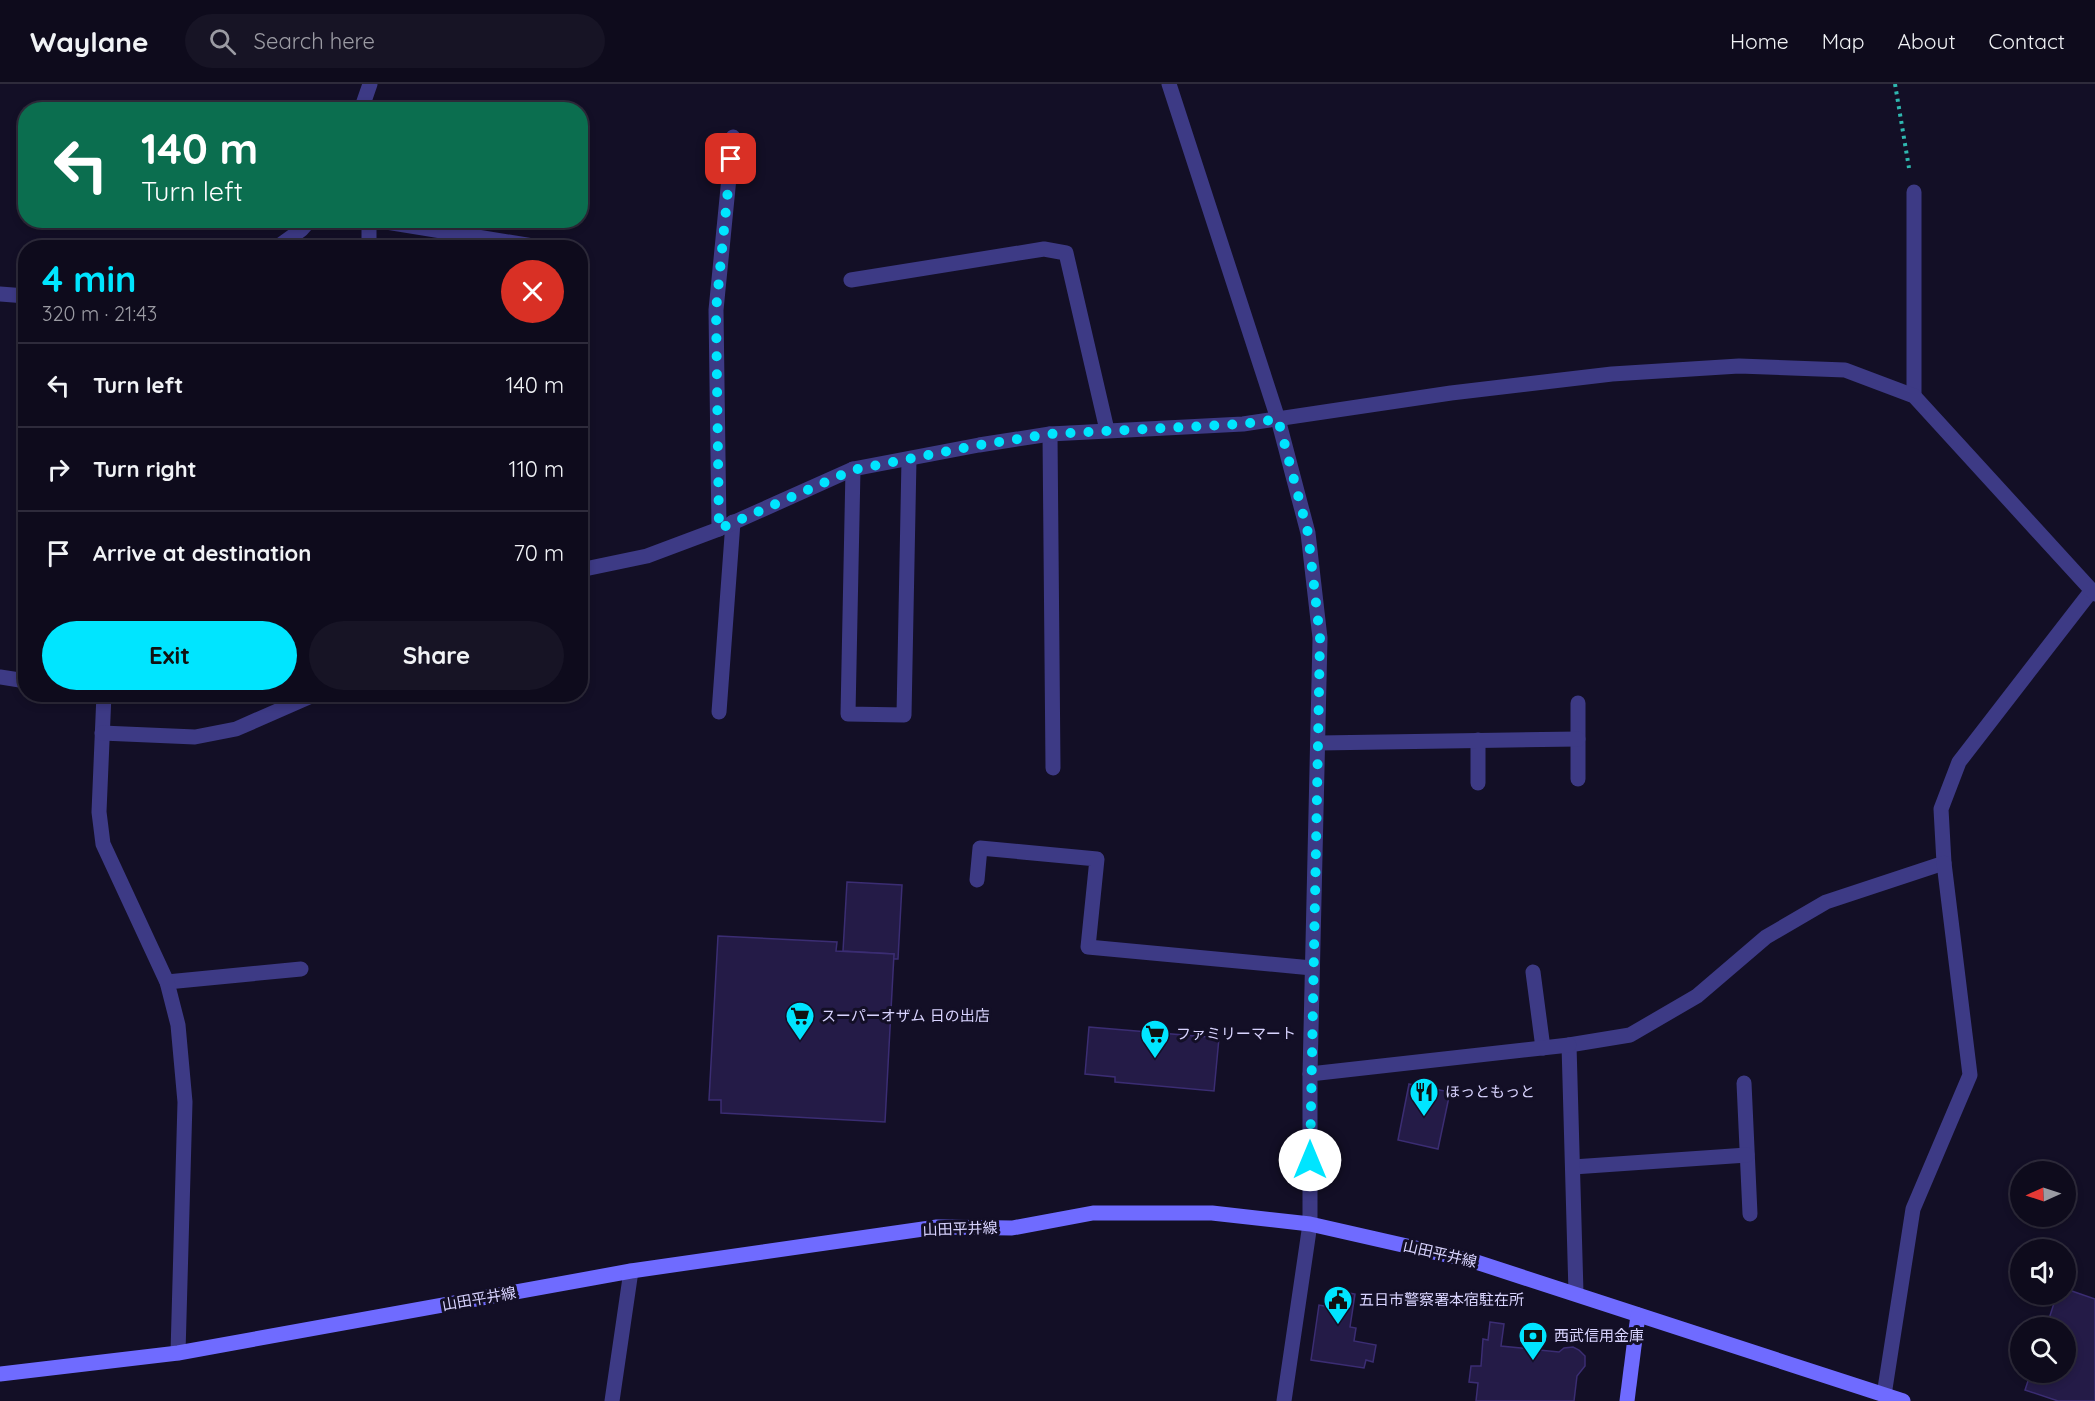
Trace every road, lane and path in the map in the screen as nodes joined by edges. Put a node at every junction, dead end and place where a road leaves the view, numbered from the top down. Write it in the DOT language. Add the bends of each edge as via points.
graph roads {
  1 [pos="370,84"];
  2 [pos="1169,84"];
  3 [pos="1895,84"];
  4 [pos="364,102"];
  5 [pos="733,137"];
  6 [pos="1914,192"];
  7 [pos="303,228"];
  8 [pos="423,228"];
  9 [pos="287,240"];
  10 [pos="496,240"];
  11 [pos="850,280"];
  12 [pos="0,294"];
  13 [pos="18,295"];
  14 [pos="1914,396"];
  15 [pos="1278,419"];
  16 [pos="1107,430"];
  17 [pos="1050,434"];
  18 [pos="909,459"];
  19 [pos="853,470"];
  20 [pos="733,522"];
  21 [pos="719,529"];
  22 [pos="588,568"];
  23 [pos="2094,592"];
  24 [pos="0,677"];
  25 [pos="18,680"];
  26 [pos="104,702"];
  27 [pos="298,702"];
  28 [pos="1578,703"];
  29 [pos="719,712"];
  30 [pos="102,733"];
  31 [pos="1578,739"];
  32 [pos="1478,740"];
  33 [pos="1319,743"];
  34 [pos="1053,768"];
  35 [pos="1578,779"];
  36 [pos="1478,783"];
  37 [pos="1944,863"];
  38 [pos="977,880"];
  39 [pos="1312,968"];
  40 [pos="301,969"];
  41 [pos="1533,972"];
  42 [pos="167,982"];
  43 [pos="1569,1045"];
  44 [pos="1543,1048"];
  45 [pos="1310,1074"];
  46 [pos="1744,1083"];
  47 [pos="1747,1155"];
  48 [pos="1573,1167"];
  49 [pos="1750,1214"];
  50 [pos="1310,1224"];
  51 [pos="632,1272"];
  52 [pos="1576,1293"];
  53 [pos="1638,1315"];
  54 [pos="178,1353"];
  55 [pos="0,1374"];
  56 [pos="1884,1395"];
  57 [pos="612,1401"];
  58 [pos="1284,1401"];
  59 [pos="1627,1401"];
  60 [pos="1903,1401"];
  1 -- 4 [label="street"];
  2 -- 15 [label="street"];
  3 -- 6 [label="path"];
  5 -- 21 [label="street" via="716,310"];
  6 -- 14 [label="street"];
  7 -- 9 [label="street"];
  8 -- 10 [label="street"];
  11 -- 16 [label="street" via="1044,249 1066,253"];
  12 -- 13 [label="street"];
  14 -- 15 [label="street" via="1845,370 1739,366 1612,374"];
  14 -- 23 [label="street"];
  15 -- 16 [label="street"];
  15 -- 33 [label="street" via="1308,533 1320,638"];
  16 -- 17 [label="street"];
  17 -- 18 [label="street"];
  17 -- 34 [label="street"];
  18 -- 19 [label="street"];
  18 -- 19 [label="street" via="904,715 848,714"];
  19 -- 20 [label="street"];
  20 -- 21 [label="street"];
  20 -- 29 [label="street"];
  21 -- 22 [label="street" via="647,556"];
  23 -- 37 [label="street" via="1959,762 1941,809"];
  24 -- 25 [label="street"];
  26 -- 30 [label="street"];
  27 -- 30 [label="street" via="236,729 195,737"];
  28 -- 31 [label="street"];
  30 -- 42 [label="street" via="99,812 104,844"];
  31 -- 32 [label="street"];
  31 -- 35 [label="street"];
  32 -- 33 [label="street"];
  32 -- 36 [label="street"];
  33 -- 39 [label="street"];
  37 -- 43 [label="street" via="1826,902 1766,937 1697,996 1630,1035"];
  37 -- 56 [label="street" via="1970,1075 1913,1209"];
  38 -- 39 [label="street" via="980,848 1097,859 1088,946"];
  39 -- 45 [label="street"];
  40 -- 42 [label="street"];
  41 -- 44 [label="street"];
  42 -- 54 [label="street" via="178,1025 185,1102"];
  43 -- 44 [label="street"];
  43 -- 48 [label="street"];
  44 -- 45 [label="street"];
  45 -- 50 [label="street"];
  46 -- 47 [label="street"];
  47 -- 48 [label="street"];
  47 -- 49 [label="street"];
  48 -- 52 [label="street"];
  50 -- 51 [label="main road, 山田平井線" via="1212,1213 1093,1213 1012,1228 937,1227"];
  50 -- 52 [label="main road, 山田平井線" via="1473,1261"];
  50 -- 58 [label="street"];
  51 -- 54 [label="main road, 山田平井線"];
  51 -- 57 [label="street"];
  52 -- 53 [label="main road, 山田平井線"];
  53 -- 56 [label="main road, 山田平井線"];
  53 -- 59 [label="main road"];
  54 -- 55 [label="main road, 山田平井線"];
  56 -- 60 [label="main road, 山田平井線"];
}
